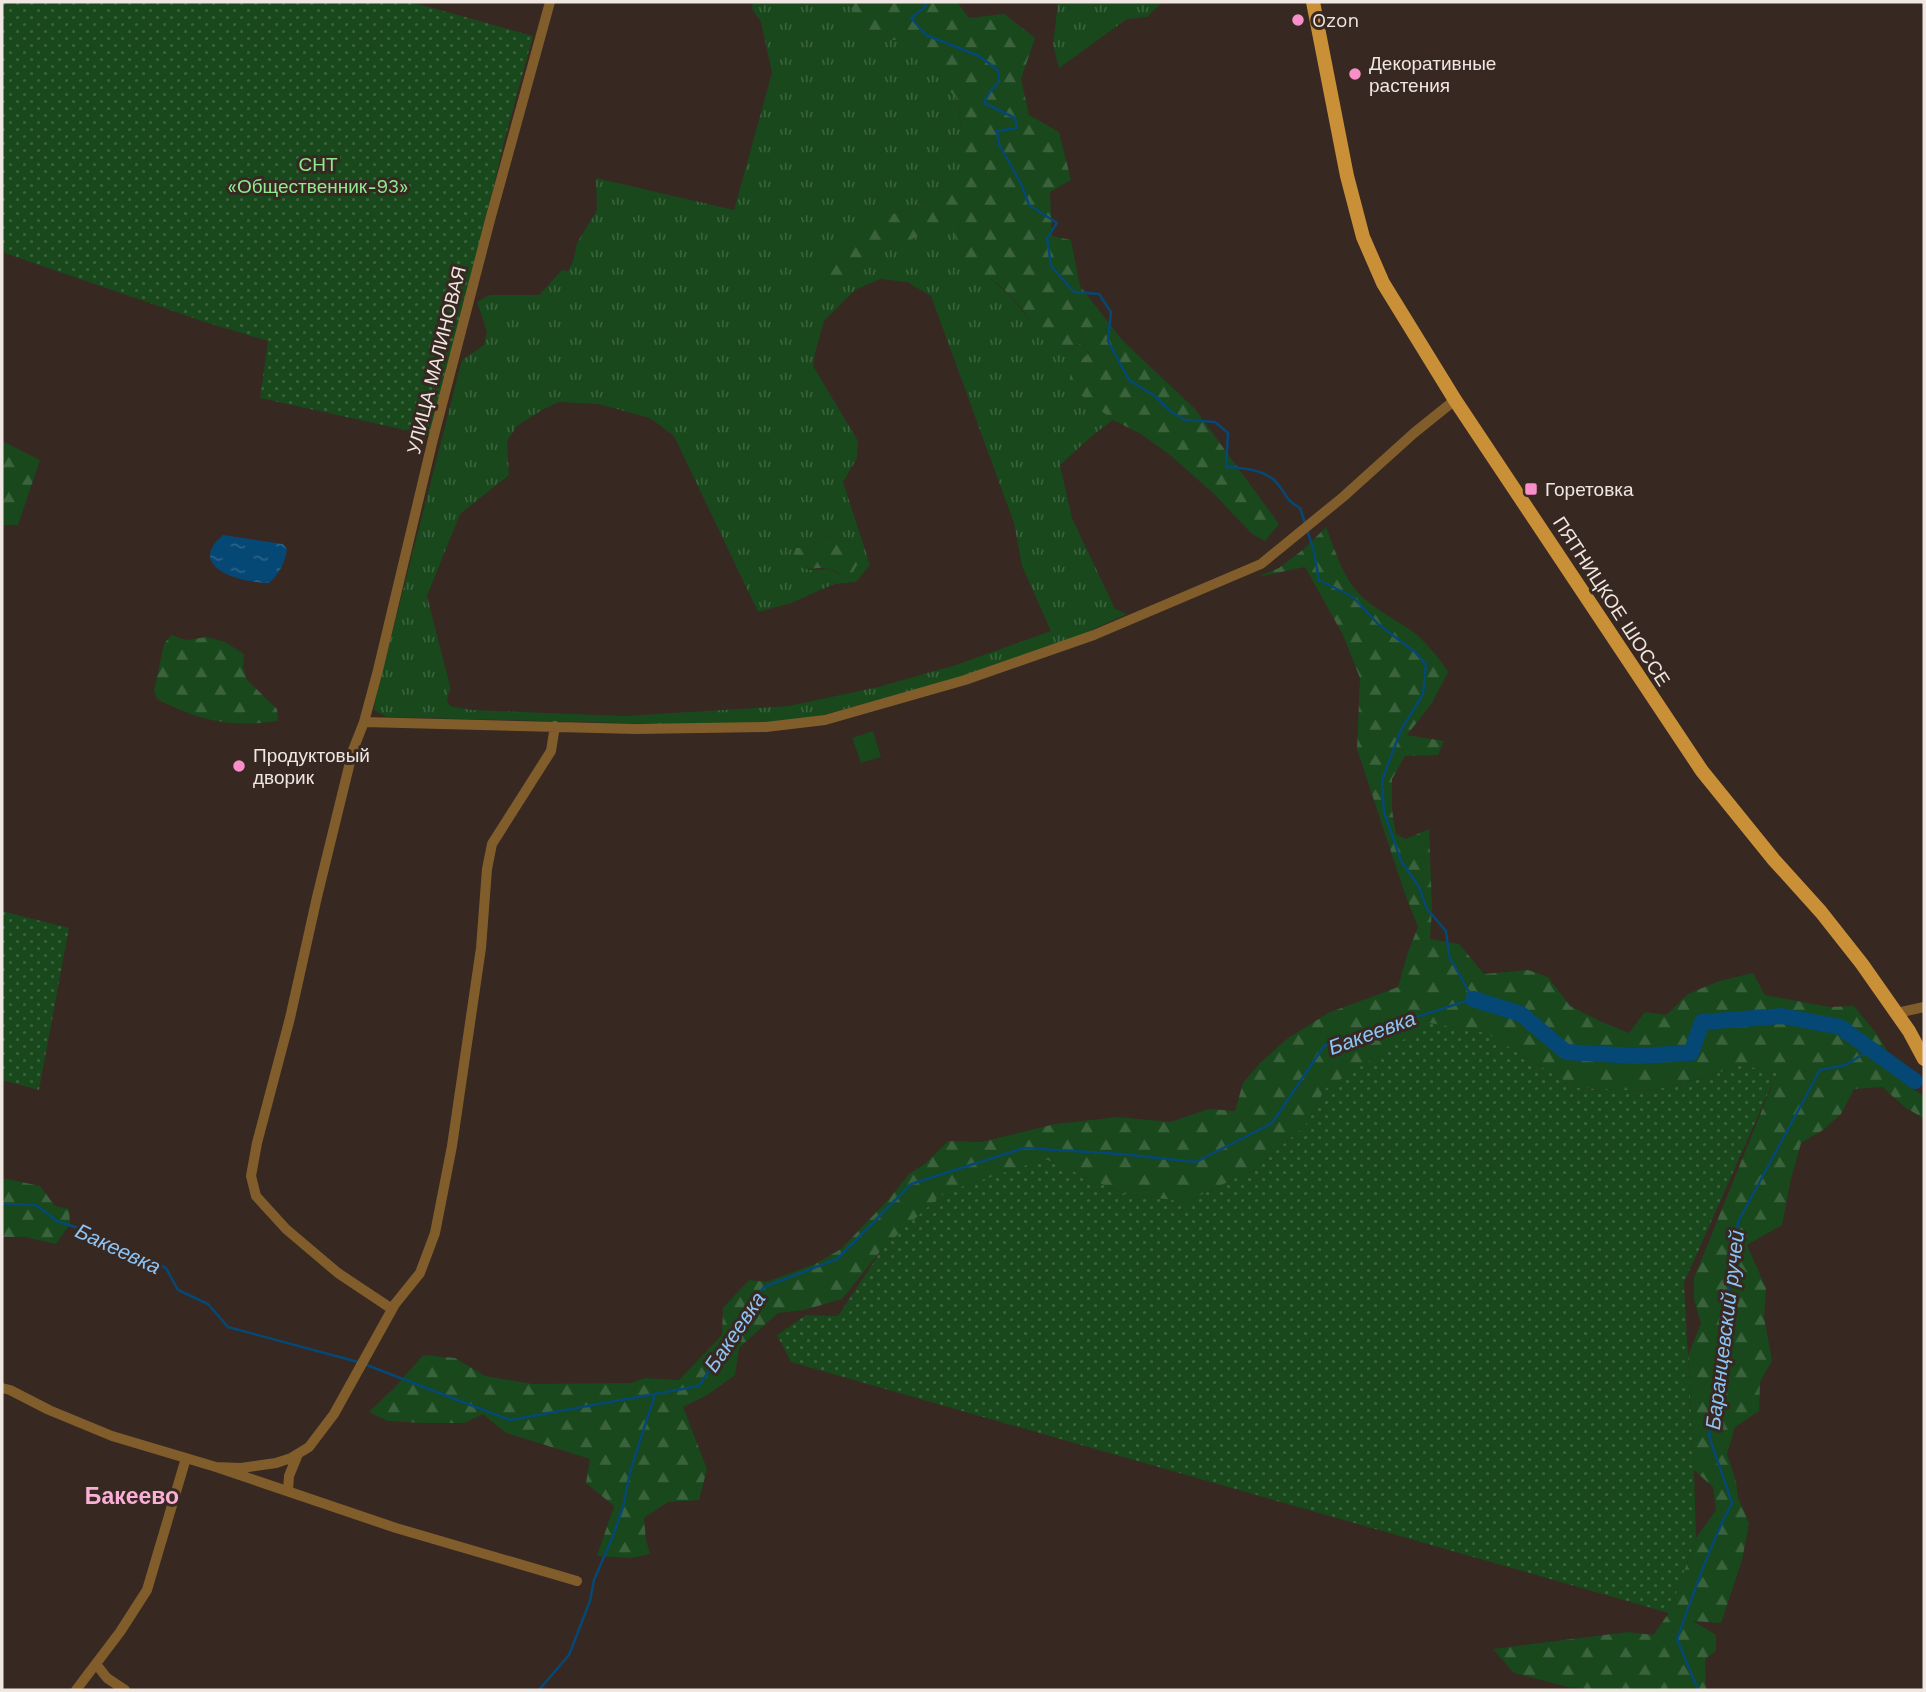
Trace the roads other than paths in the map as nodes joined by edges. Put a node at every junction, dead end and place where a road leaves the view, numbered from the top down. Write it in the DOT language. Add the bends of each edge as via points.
graph roads {
  1 [pos="1313,2"];
  2 [pos="549,5"];
  3 [pos="1455,400"];
  4 [pos="364,722"];
  5 [pos="555,726"];
  6 [pos="1924,1007"];
  7 [pos="1897,1013"];
  8 [pos="1924,1059"];
  9 [pos="392,1309"];
  10 [pos="2,1388"];
  11 [pos="298,1453"];
  12 [pos="186,1458"];
  13 [pos="216,1467"];
  14 [pos="288,1491"];
  15 [pos="578,1581"];
  16 [pos="96,1664"];
  17 [pos="76,1690"];
  18 [pos="125,1690"];
  1 -- 3 [label="main road, ПЯТНИЦКОЕ ШОССЕ" via="1363,237 1383,283"];
  2 -- 4 [label="street, УЛИЦА МАЛИНОВАЯ" via="433,439"];
  3 -- 5 [label="street" via="1261,564 1094,635 965,680 825,720 743,728"];
  3 -- 7 [label="main road, ПЯТНИЦКОЕ ШОССЕ" via="1702,771 1821,912"];
  4 -- 5 [label="street"];
  4 -- 9 [label="street, УЛИЦА МАЛИНОВАЯ" via="323,870 251,1176 256,1196 286,1229 338,1273"];
  5 -- 9 [label="street" via="551,751 492,844 453,1146 435,1233 420,1273"];
  6 -- 7 [label="street"];
  7 -- 8 [label="main road, ПЯТНИЦКОЕ ШОССЕ"];
  9 -- 11 [label="street" via="334,1414 309,1447"];
  10 -- 12 [label="street" via="112,1436"];
  11 -- 13 [label="street" via="260,1467"];
  11 -- 14 [label="street"];
  12 -- 13 [label="street"];
  12 -- 16 [label="street" via="147,1590"];
  13 -- 14 [label="street"];
  14 -- 15 [label="street"];
  16 -- 17 [label="street"];
  16 -- 18 [label="street"];
}
